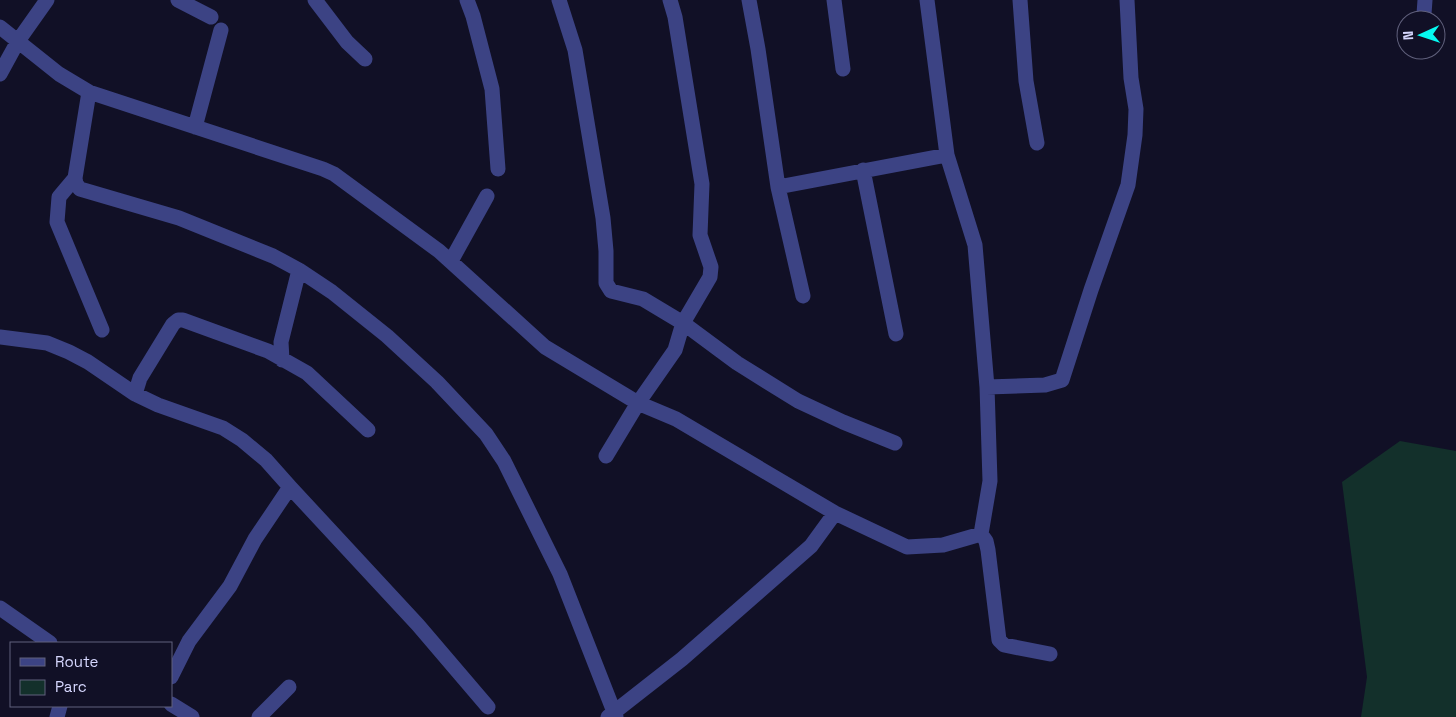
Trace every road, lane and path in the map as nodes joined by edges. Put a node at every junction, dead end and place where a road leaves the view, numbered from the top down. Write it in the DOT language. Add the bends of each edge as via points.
graph roads {
  1 [pos="46,0"];
  2 [pos="178,0"];
  3 [pos="315,0"];
  4 [pos="467,0"];
  5 [pos="559,0"];
  6 [pos="670,0"];
  7 [pos="749,0"];
  8 [pos="834,0"];
  9 [pos="927,0"];
  10 [pos="1020,0"];
  11 [pos="1127,0"];
  12 [pos="211,18"];
  13 [pos="0,27"];
  14 [pos="221,30"];
  15 [pos="18,41"];
  16 [pos="365,59"];
  17 [pos="842,68"];
  18 [pos="0,74"];
  19 [pos="89,92"];
  20 [pos="195,127"];
  21 [pos="1036,143"];
  22 [pos="947,155"];
  23 [pos="498,169"];
  24 [pos="863,170"];
  25 [pos="75,178"];
  26 [pos="778,187"];
  27 [pos="486,196"];
  28 [pos="451,262"];
  29 [pos="300,270"];
  30 [pos="803,296"];
  31 [pos="683,323"];
  32 [pos="102,330"];
  33 [pos="896,334"];
  34 [pos="0,337"];
  35 [pos="282,360"];
  36 [pos="987,387"];
  37 [pos="135,394"];
  38 [pos="638,403"];
  39 [pos="368,430"];
  40 [pos="895,443"];
  41 [pos="606,456"];
  42 [pos="290,487"];
  43 [pos="835,514"];
  44 [pos="981,534"];
  45 [pos="0,608"];
  46 [pos="49,642"];
  47 [pos="1050,654"];
  48 [pos="172,675"];
  49 [pos="289,687"];
  50 [pos="172,705"];
  51 [pos="488,707"];
  52 [pos="613,715"];
  53 [pos="192,717"];
  54 [pos="259,717"];
  1 -- 15 [label="street"];
  2 -- 12 [label="street"];
  3 -- 16 [label="street" via="347,42"];
  4 -- 23 [label="street" via="492,89"];
  5 -- 31 [label="street" via="575,50 603,218 606,283 611,291 643,299"];
  6 -- 31 [label="street" via="702,184 700,235 711,267 710,277"];
  7 -- 26 [label="street"];
  8 -- 17 [label="street"];
  9 -- 22 [label="street"];
  10 -- 21 [label="street" via="1026,80"];
  11 -- 36 [label="street" via="1136,109 1128,185 1062,380 1046,385"];
  13 -- 15 [label="street"];
  14 -- 20 [label="street"];
  15 -- 18 [label="street"];
  15 -- 19 [label="street" via="59,74"];
  19 -- 20 [label="street"];
  19 -- 25 [label="street"];
  20 -- 28 [label="street" via="334,174"];
  22 -- 24 [label="street"];
  22 -- 36 [label="street" via="975,245"];
  24 -- 26 [label="street"];
  24 -- 33 [label="street"];
  25 -- 29 [label="street" via="80,189 179,218"];
  25 -- 32 [label="street" via="59,197 57,222"];
  26 -- 30 [label="street"];
  27 -- 28 [label="street"];
  28 -- 38 [label="street" via="538,342"];
  29 -- 35 [label="street" via="281,342"];
  29 -- 52 [label="street" via="387,336 486,434 504,461 560,574"];
  31 -- 38 [label="street" via="675,350"];
  31 -- 40 [label="street" via="737,363 798,401"];
  34 -- 37 [label="street" via="47,343 69,352"];
  35 -- 37 [label="street" via="268,351 178,320 172,324 140,378"];
  35 -- 39 [label="street" via="307,374"];
  36 -- 44 [label="street" via="990,481"];
  37 -- 42 [label="street" via="223,428 266,460"];
  38 -- 41 [label="street"];
  38 -- 43 [label="street" via="676,419"];
  42 -- 48 [label="street" via="255,539 230,586 189,641"];
  42 -- 51 [label="street" via="418,625"];
  43 -- 44 [label="street" via="907,548 943,545"];
  43 -- 52 [label="street" via="811,546"];
  44 -- 47 [label="street" via="988,550 999,640 1004,644"];
  45 -- 46 [label="street"];
  49 -- 54 [label="street"];
  50 -- 53 [label="street"];
}
